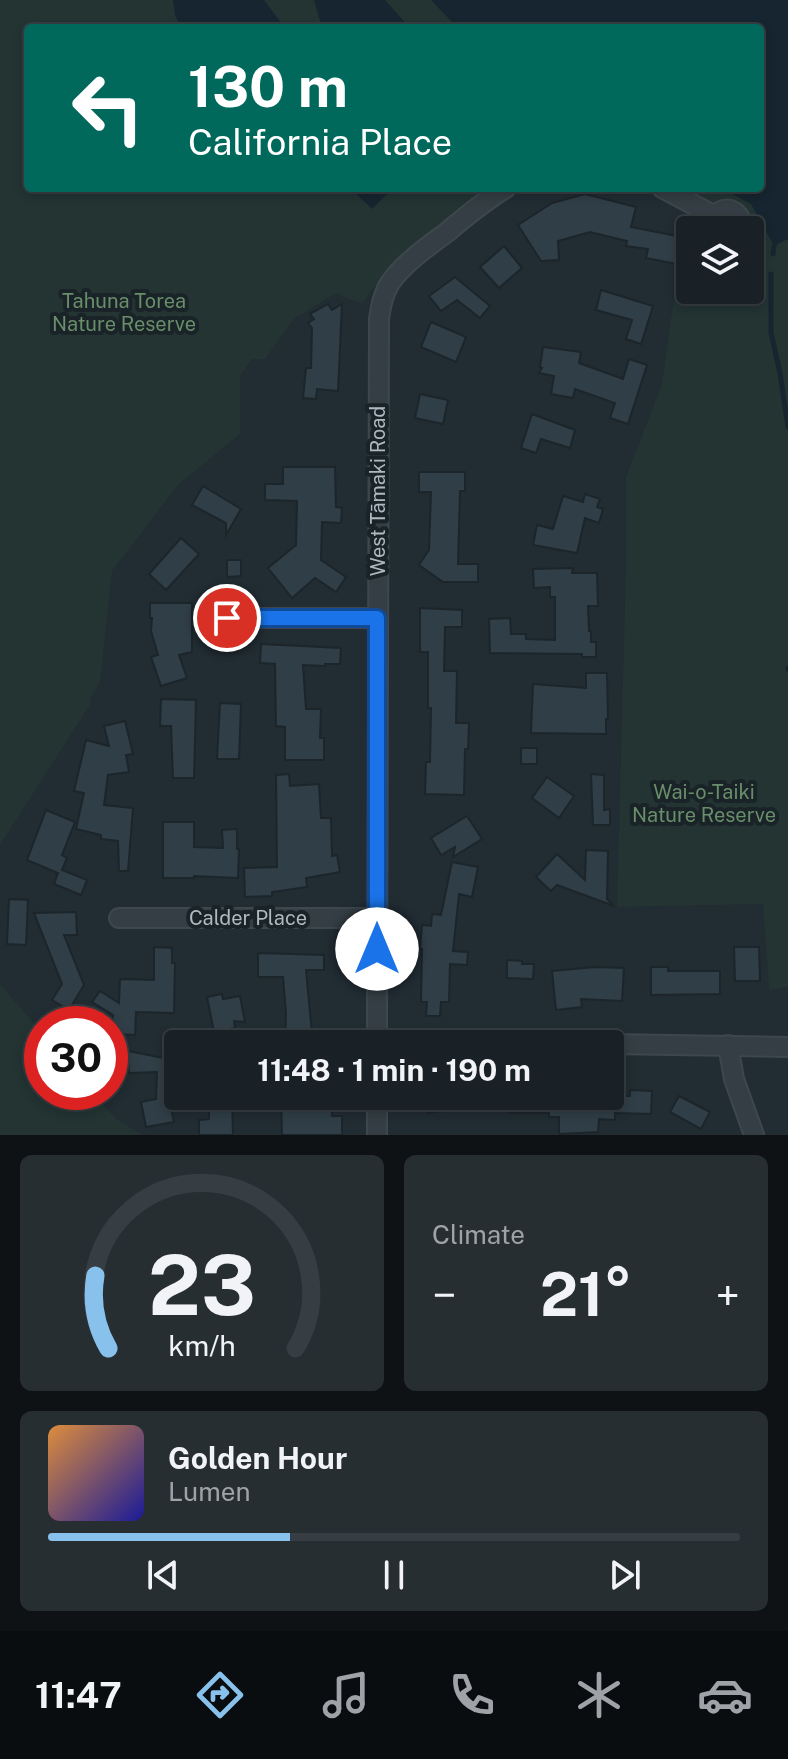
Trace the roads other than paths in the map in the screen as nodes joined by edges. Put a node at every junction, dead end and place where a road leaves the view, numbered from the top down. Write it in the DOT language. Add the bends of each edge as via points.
graph roads {
  1 [pos="499,192"];
  2 [pos="668,192"];
  3 [pos="704,216"];
  4 [pos="719,216"];
  5 [pos="738,216"];
  6 [pos="227,595"];
  7 [pos="227,618"];
  8 [pos="377,618"];
  9 [pos="226,639"];
  10 [pos="119,918"];
  11 [pos="377,918"];
  12 [pos="377,1030"];
  13 [pos="624,1044"];
  14 [pos="728,1045"];
  15 [pos="788,1047"];
  16 [pos="377,1110"];
  17 [pos="377,1135"];
  18 [pos="754,1135"];
  1 -- 8 [label="street, West Tāmaki Road" via="427,247 384,294 379,319"];
  2 -- 3 [label="street"];
  4 -- 5 [label="street" via="731,210"];
  6 -- 7 [label="street"];
  7 -- 8 [label="street"];
  7 -- 9 [label="street"];
  8 -- 11 [label="street, West Tāmaki Road"];
  10 -- 11 [label="street, Calder Place"];
  11 -- 12 [label="street, West Tāmaki Road"];
  13 -- 14 [label="street"];
  14 -- 15 [label="street"];
  14 -- 18 [label="street"];
  16 -- 17 [label="street"];
}
